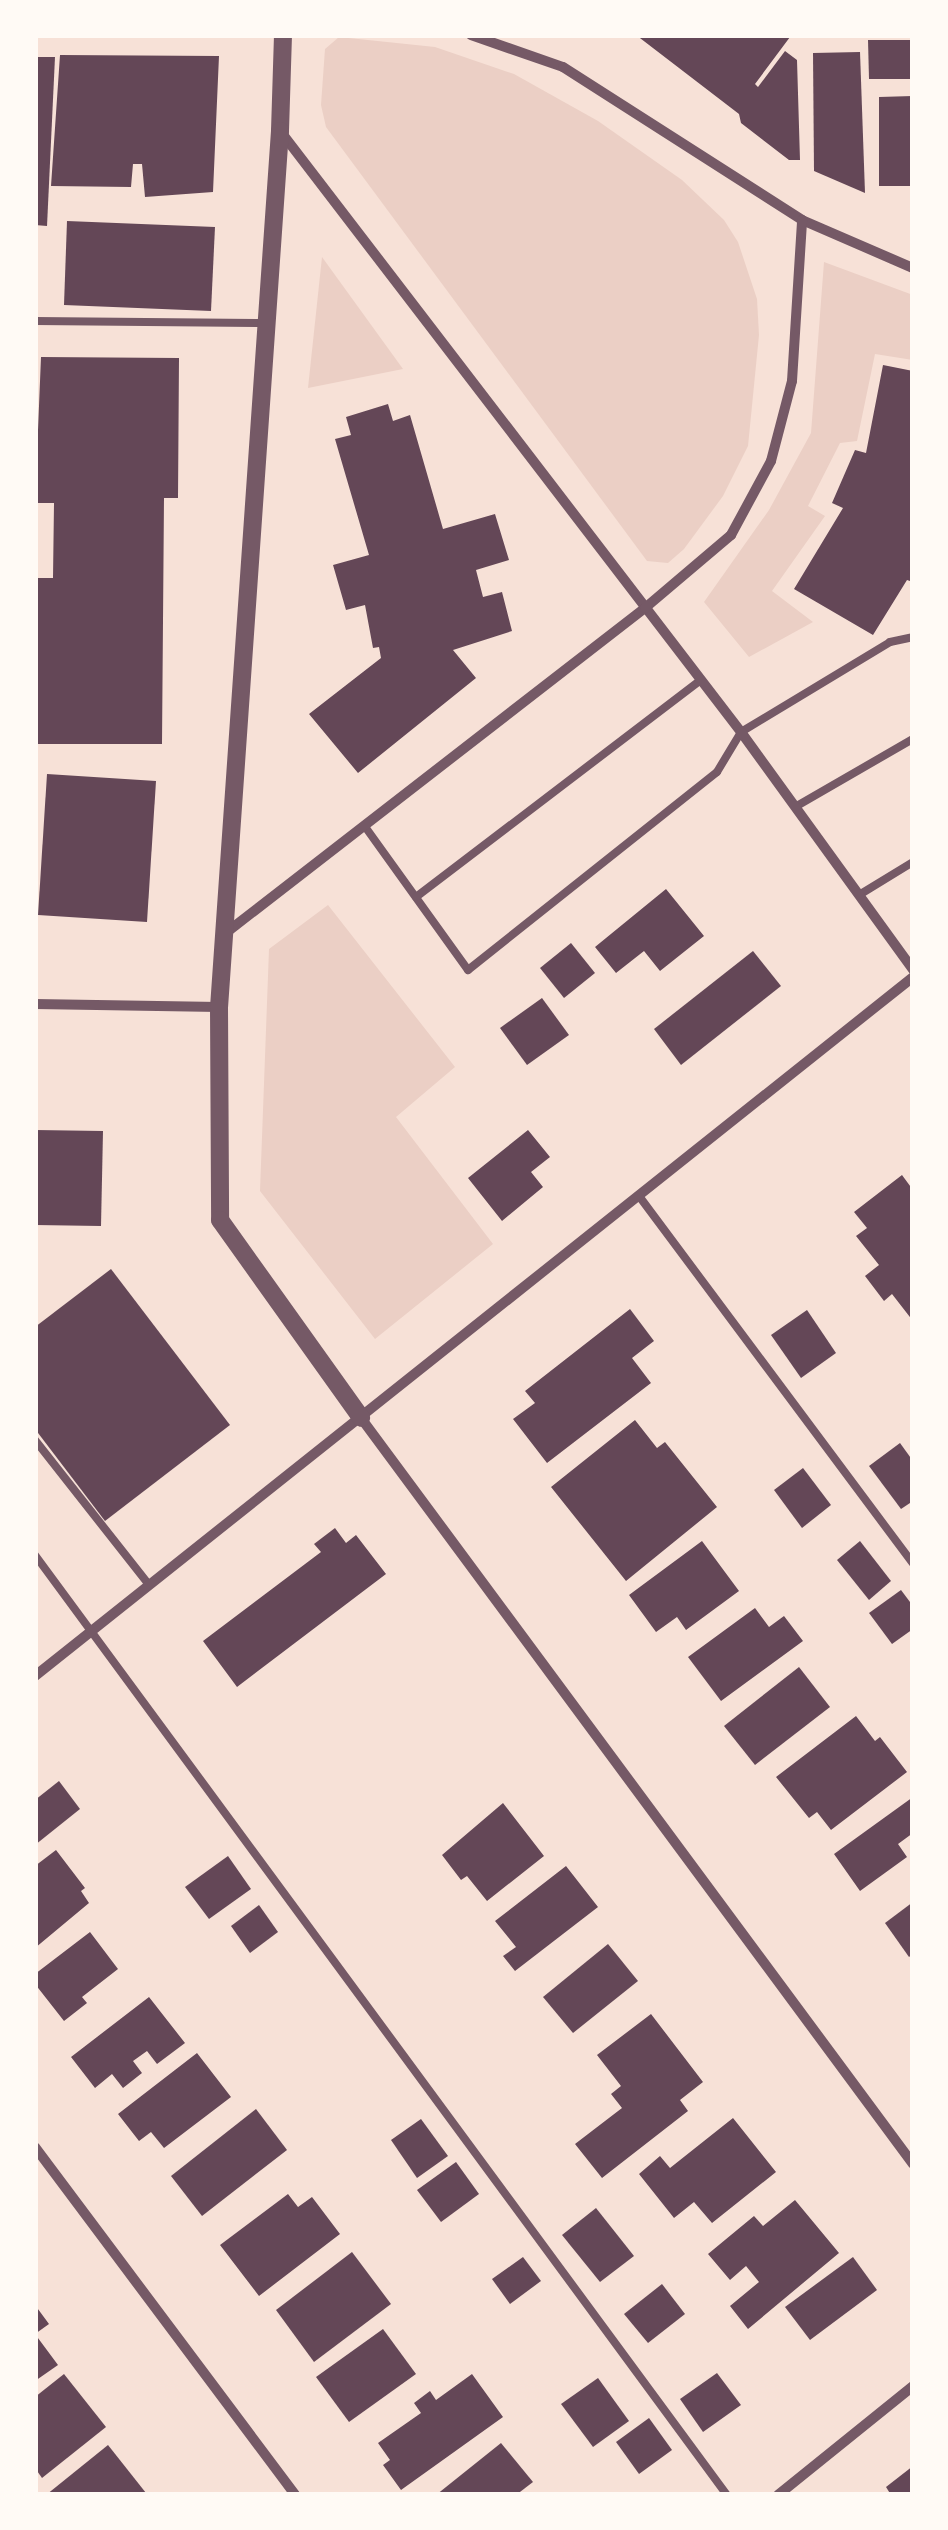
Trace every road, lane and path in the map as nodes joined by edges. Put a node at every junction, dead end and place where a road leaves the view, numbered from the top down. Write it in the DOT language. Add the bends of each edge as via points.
graph roads {
  1 [pos="283,35"];
  2 [pos="471,35"];
  3 [pos="280,131"];
  4 [pos="802,220"];
  5 [pos="913,268"];
  6 [pos="35,322"];
  7 [pos="265,322"];
  8 [pos="646,608"];
  9 [pos="913,637"];
  10 [pos="701,680"];
  11 [pos="741,732"];
  12 [pos="913,739"];
  13 [pos="795,806"];
  14 [pos="366,828"];
  15 [pos="913,862"];
  16 [pos="859,896"];
  17 [pos="416,897"];
  18 [pos="227,932"];
  19 [pos="913,973"];
  20 [pos="35,1004"];
  21 [pos="220,1007"];
  22 [pos="639,1196"];
  23 [pos="361,1418"];
  24 [pos="35,1440"];
  25 [pos="35,1555"];
  26 [pos="913,1563"];
  27 [pos="149,1584"];
  28 [pos="90,1630"];
  29 [pos="35,1676"];
  30 [pos="35,2147"];
  31 [pos="913,2164"];
  32 [pos="913,2386"];
  33 [pos="294,2495"];
  34 [pos="727,2495"];
  35 [pos="778,2495"];
  1 -- 3 [label="street"];
  2 -- 4 [label="street" via="562,67"];
  3 -- 7 [label="street"];
  3 -- 8 [label="street"];
  4 -- 5 [label="street"];
  4 -- 8 [label="street" via="792,380 771,462 731,534"];
  6 -- 7 [label="lane"];
  7 -- 18 [label="street"];
  8 -- 10 [label="street"];
  8 -- 14 [label="street"];
  9 -- 11 [label="lane" via="890,642"];
  10 -- 11 [label="street"];
  10 -- 17 [label="lane"];
  11 -- 13 [label="street"];
  11 -- 17 [label="lane" via="717,772 468,970"];
  12 -- 13 [label="lane"];
  13 -- 16 [label="street"];
  14 -- 17 [label="lane"];
  14 -- 18 [label="street"];
  15 -- 16 [label="lane"];
  16 -- 19 [label="street"];
  18 -- 21 [label="street"];
  19 -- 22 [label="street"];
  20 -- 21 [label="street"];
  21 -- 23 [label="street" via="220,1220"];
  22 -- 23 [label="street"];
  22 -- 26 [label="lane"];
  23 -- 27 [label="street"];
  23 -- 31 [label="street"];
  24 -- 27 [label="lane"];
  25 -- 28 [label="lane"];
  27 -- 28 [label="street"];
  28 -- 29 [label="street"];
  28 -- 34 [label="lane"];
  30 -- 33 [label="street"];
  32 -- 35 [label="street"];
}
